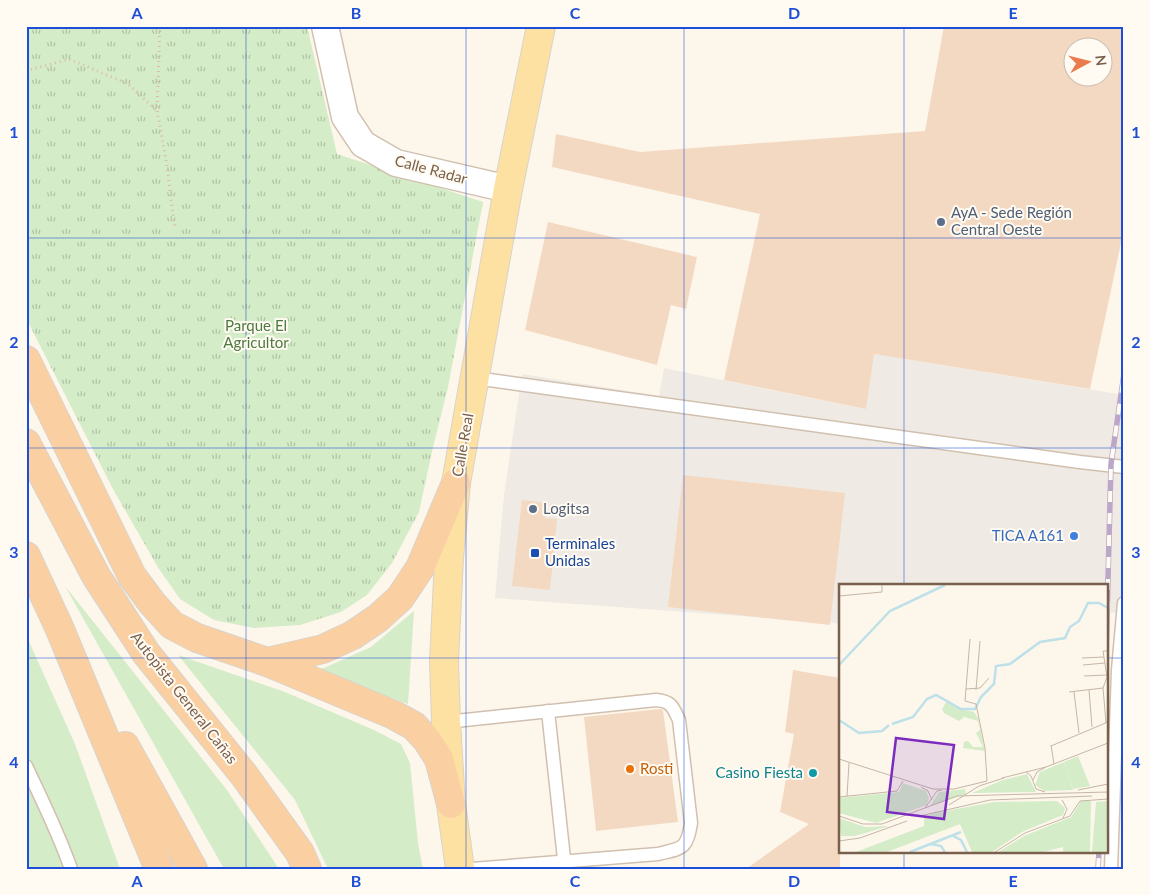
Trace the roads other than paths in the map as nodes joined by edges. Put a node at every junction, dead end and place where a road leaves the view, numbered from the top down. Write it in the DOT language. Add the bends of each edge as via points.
graph roads {
  1 [pos="325,26"];
  2 [pos="541,26"];
  3 [pos="508,189"];
  4 [pos="26,360"];
  5 [pos="475,378"];
  6 [pos="26,443"];
  7 [pos="1124,467"];
  8 [pos="456,483"];
  9 [pos="26,556"];
  10 [pos="1124,603"];
  11 [pos="59,627"];
  12 [pos="267,662"];
  13 [pos="548,712"];
  14 [pos="446,722"];
  15 [pos="26,766"];
  16 [pos="451,804"];
  17 [pos="564,865"];
  18 [pos="71,869"];
  19 [pos="159,869"];
  20 [pos="193,869"];
  21 [pos="307,869"];
  22 [pos="460,869"];
  23 [pos="472,869"];
  24 [pos="1111,869"];
  1 -- 3 [label="street, Calle Radar" via="345,117 363,144 396,163"];
  2 -- 3 [label="main road, Calle Real"];
  3 -- 5 [label="main road, Calle Real"];
  4 -- 12 [label="highway" via="132,576 152,603 172,625 197,638"];
  5 -- 7 [label="lane"];
  5 -- 8 [label="main road, Calle Real"];
  6 -- 21 [label="highway, Autopista General Cañas" via="96,576 146,653 244,775 300,854"];
  8 -- 12 [label="highway" via="420,568 400,598 353,635 323,649"];
  8 -- 14 [label="main road, Calle Real" via="444,660"];
  9 -- 11 [label="highway"];
  10 -- 24 [label="lane" via="1118,670"];
  11 -- 19 [label="highway"];
  11 -- 20 [label="highway"];
  12 -- 16 [label="highway" via="414,726 428,740 439,759"];
  13 -- 14 [label="lane"];
  13 -- 17 [label="lane"];
  13 -- 17 [label="lane" via="665,701 679,720 691,823 689,839 680,849"];
  14 -- 16 [label="main road, Calle Real"];
  15 -- 18 [label="lane"];
  16 -- 22 [label="main road, Calle Real"];
  17 -- 23 [label="lane"];
}
